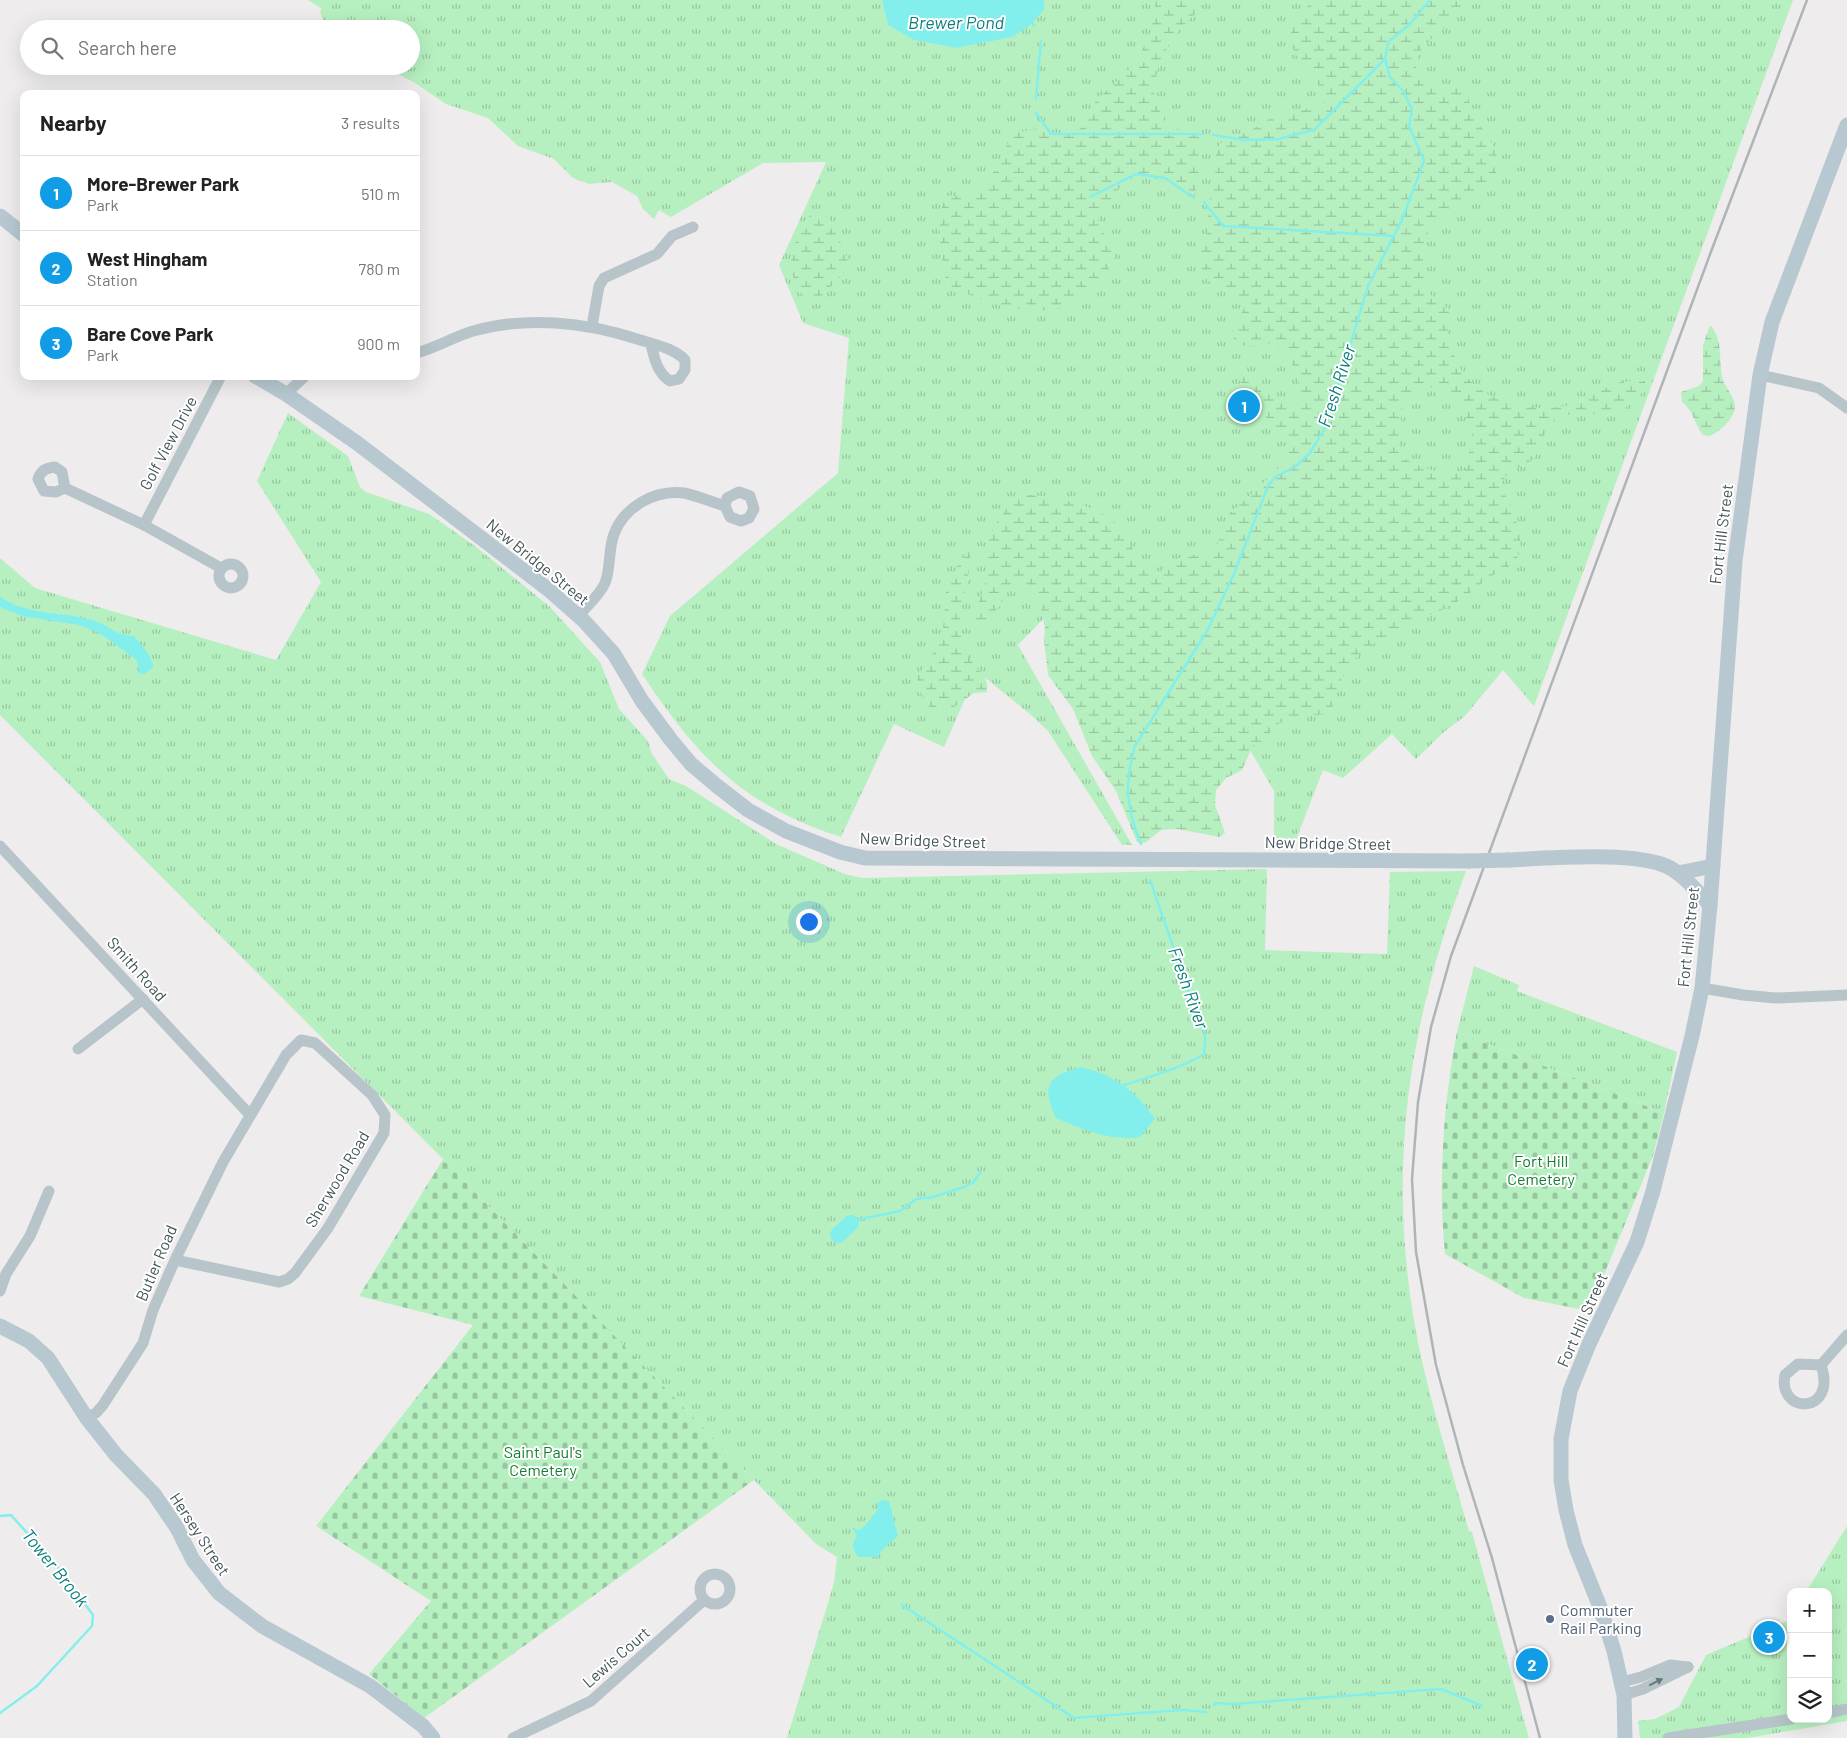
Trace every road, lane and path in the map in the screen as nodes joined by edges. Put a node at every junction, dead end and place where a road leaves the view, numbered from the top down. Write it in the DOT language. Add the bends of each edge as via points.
graph roads {
  1 [pos="1847,125"];
  2 [pos="1844,142"];
  3 [pos="0,216"];
  4 [pos="693,227"];
  5 [pos="20,233"];
  6 [pos="592,326"];
  7 [pos="650,344"];
  8 [pos="420,352"];
  9 [pos="1760,375"];
  10 [pos="219,380"];
  11 [pos="262,380"];
  12 [pos="301,380"];
  13 [pos="286,394"];
  14 [pos="1847,408"];
  15 [pos="65,488"];
  16 [pos="725,506"];
  17 [pos="144,525"];
  18 [pos="221,568"];
  19 [pos="578,616"];
  20 [pos="0,846"];
  21 [pos="1714,866"];
  22 [pos="1678,873"];
  23 [pos="1710,905"];
  24 [pos="1702,988"];
  25 [pos="1847,995"];
  26 [pos="143,999"];
  27 [pos="78,1049"];
  28 [pos="250,1115"];
  29 [pos="49,1191"];
  30 [pos="175,1260"];
  31 [pos="0,1292"];
  32 [pos="0,1326"];
  33 [pos="1847,1336"];
  34 [pos="1821,1365"];
  35 [pos="86,1418"];
  36 [pos="704,1600"];
  37 [pos="1847,1709"];
  38 [pos="1832,1712"];
  39 [pos="1787,1720"];
  40 [pos="433,1738"];
  41 [pos="513,1738"];
  42 [pos="1625,1738"];
  43 [pos="1668,1738"];
  1 -- 2 [label="street, Fort Hill Street"];
  2 -- 9 [label="street, Fort Hill Street" via="1772,322"];
  3 -- 5 [label="street"];
  4 -- 6 [label="street" via="672,236 657,254 604,278 599,286"];
  6 -- 7 [label="street"];
  6 -- 8 [label="street" via="531,322 508,324 467,333"];
  9 -- 14 [label="street" via="1819,388"];
  9 -- 21 [label="street, Fort Hill Street" via="1734,570"];
  10 -- 17 [label="street, Golf View Drive"];
  11 -- 13 [label="street, New Bridge Street"];
  12 -- 13 [label="street"];
  13 -- 19 [label="street, New Bridge Street" via="503,552"];
  15 -- 17 [label="street"];
  16 -- 19 [label="street" via="685,494 669,493 638,504 614,533 606,581 600,593"];
  17 -- 18 [label="street"];
  19 -- 22 [label="street, New Bridge Street, bridge" via="614,654 642,701 691,764 717,786 758,816 786,831 865,858 1469,861 1621,858 1662,864"];
  20 -- 26 [label="street, Smith Road"];
  21 -- 22 [label="street"];
  21 -- 23 [label="street, Fort Hill Street"];
  22 -- 23 [label="street, New Bridge Street"];
  23 -- 24 [label="street, Fort Hill Street"];
  24 -- 25 [label="street" via="1776,998"];
  24 -- 42 [label="street, Fort Hill Street" via="1674,1110 1637,1242 1588,1344 1570,1391 1561,1439 1561,1480 1566,1510 1600,1607 1623,1688"];
  26 -- 27 [label="street"];
  26 -- 28 [label="street, Smith Road"];
  28 -- 30 [label="street, Butler Road" via="200,1205"];
  28 -- 30 [label="street, Sherwood Road" via="286,1055 301,1040 315,1043 372,1095 385,1115 384,1132 328,1228 288,1280 279,1282"];
  29 -- 31 [label="street" via="30,1236 6,1274"];
  30 -- 35 [label="street, Butler Road" via="137,1353 103,1405"];
  32 -- 35 [label="street, Hersey Street" via="25,1338 43,1352"];
  33 -- 34 [label="street"];
  35 -- 40 [label="street, Hersey Street" via="154,1494 177,1528 193,1560 219,1593 262,1626 370,1686 416,1720"];
  36 -- 41 [label="street, Lewis Court" via="591,1701"];
  37 -- 38 [label="street"];
  39 -- 43 [label="street"];
}
